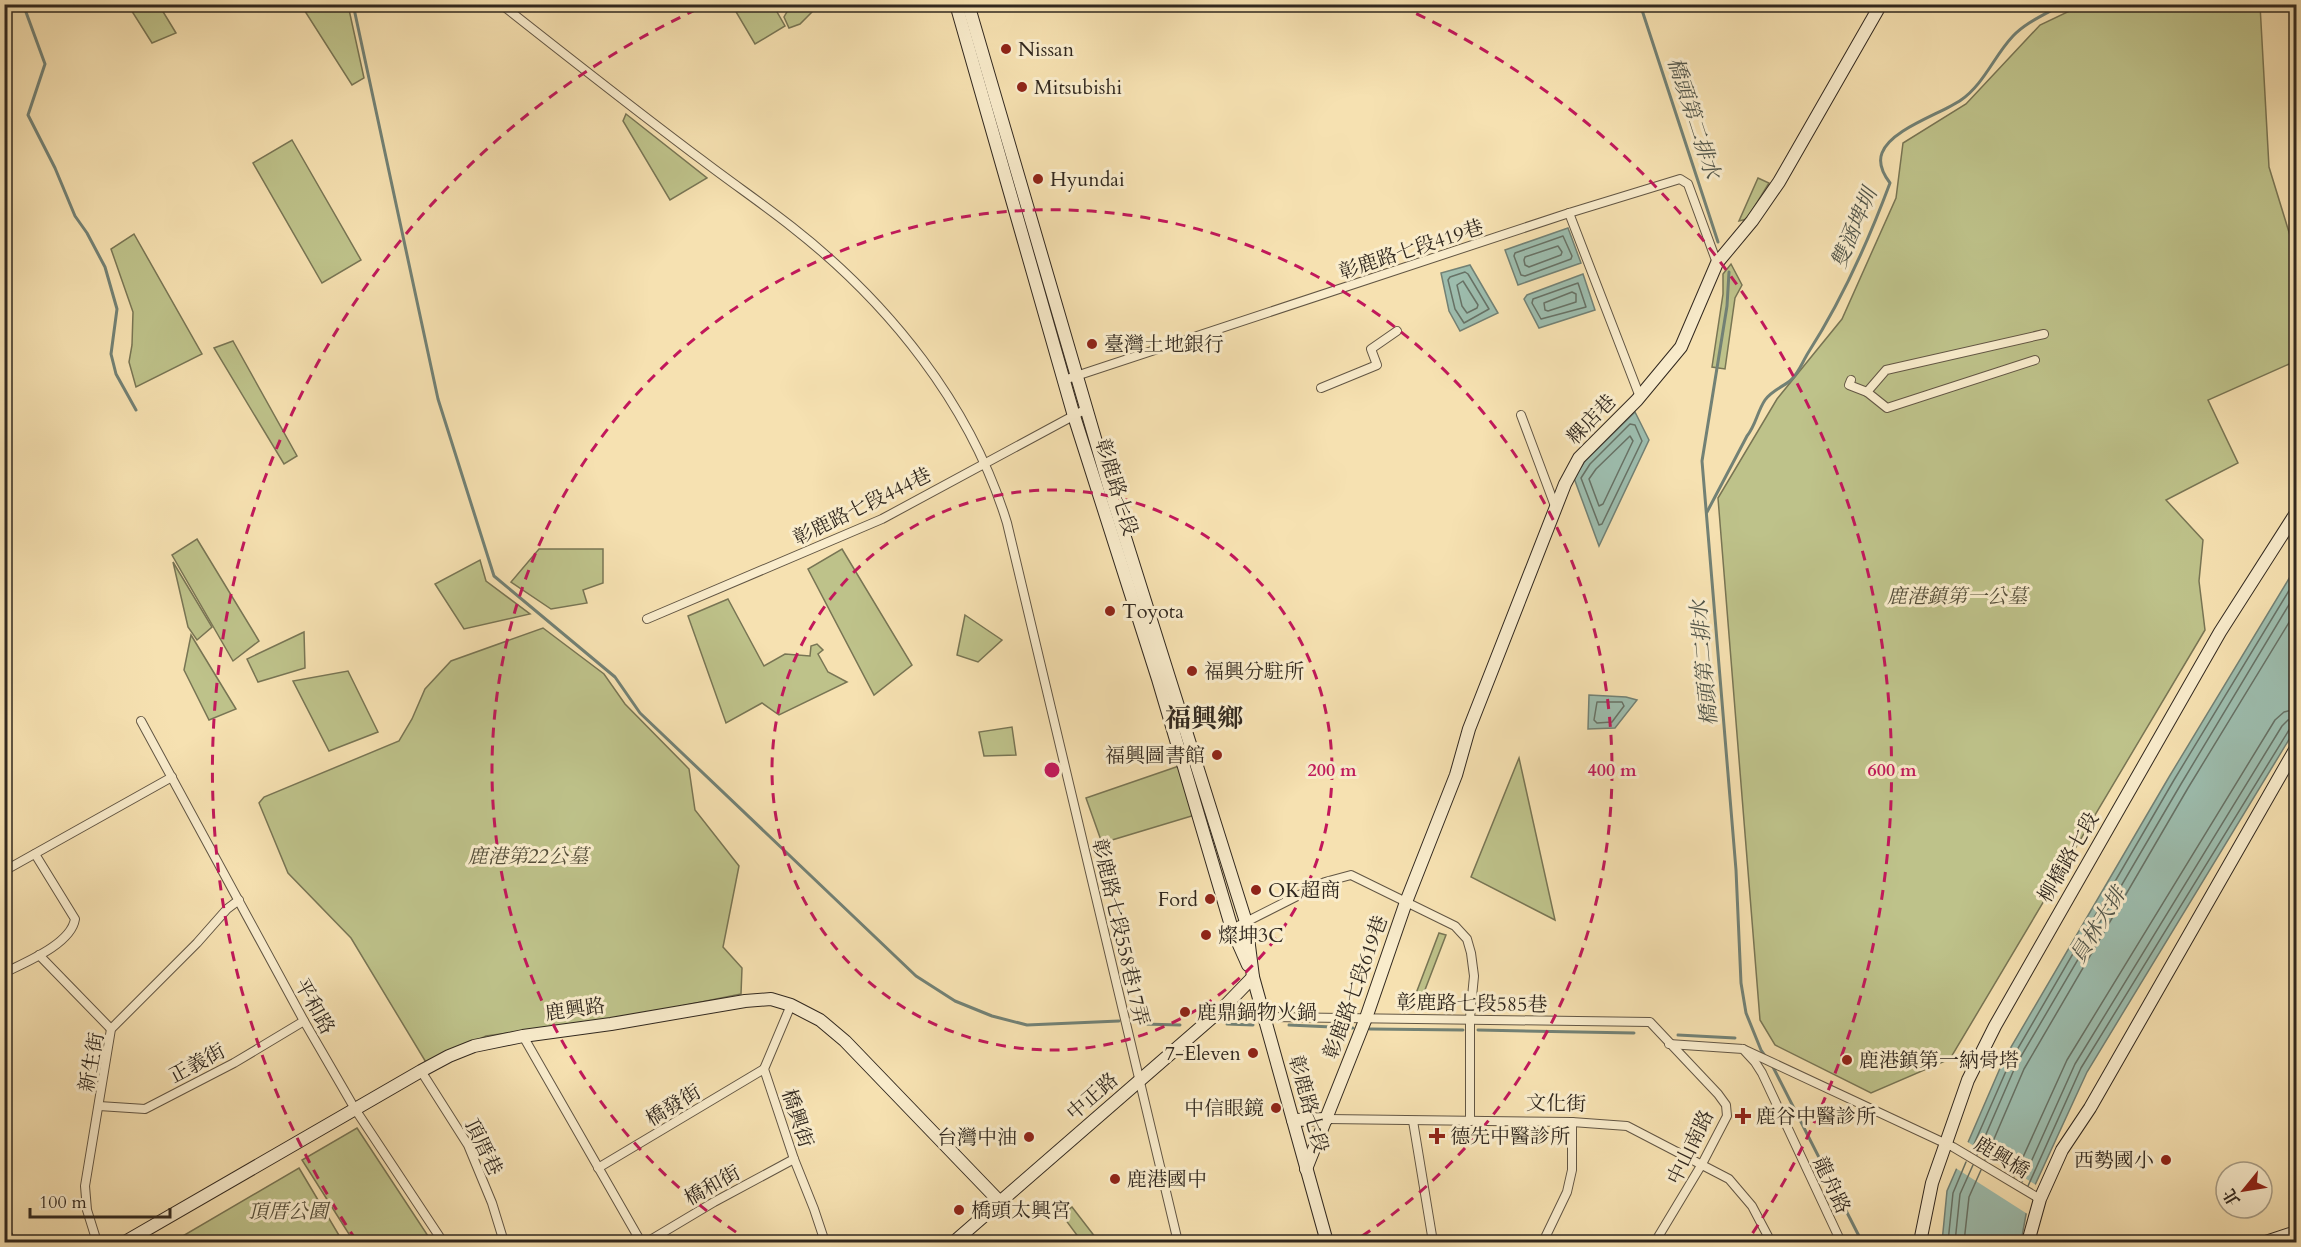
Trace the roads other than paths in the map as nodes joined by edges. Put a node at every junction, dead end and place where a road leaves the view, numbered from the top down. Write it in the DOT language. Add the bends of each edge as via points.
graph roads {
  1 [pos="501,4"];
  2 [pos="956,4"];
  3 [pos="968,4"];
  4 [pos="1881,4"];
  5 [pos="1569,213"];
  6 [pos="1717,263"];
  7 [pos="1397,331"];
  8 [pos="2044,334"];
  9 [pos="2035,360"];
  10 [pos="1070,378"];
  11 [pos="1849,385"];
  12 [pos="1321,388"];
  13 [pos="1867,392"];
  14 [pos="1640,397"];
  15 [pos="1086,409"];
  16 [pos="1521,415"];
  17 [pos="1074,416"];
  18 [pos="984,463"];
  19 [pos="1555,506"];
  20 [pos="2296,513"];
  21 [pos="647,619"];
  22 [pos="141,721"];
  23 [pos="2296,748"];
  24 [pos="172,777"];
  25 [pos="35,854"];
  26 [pos="4,871"];
  27 [pos="239,900"];
  28 [pos="1406,902"];
  29 [pos="1246,922"];
  30 [pos="1232,928"];
  31 [pos="39,955"];
  32 [pos="4,973"];
  33 [pos="1253,976"];
  34 [pos="791,1005"];
  35 [pos="1264,1017"];
  36 [pos="1366,1018"];
  37 [pos="1470,1018"];
  38 [pos="304,1022"];
  39 [pos="111,1029"];
  40 [pos="523,1036"];
  41 [pos="1669,1044"];
  42 [pos="1743,1049"];
  43 [pos="764,1069"];
  44 [pos="422,1071"];
  45 [pos="1140,1080"];
  46 [pos="99,1106"];
  47 [pos="355,1109"];
  48 [pos="1327,1119"];
  49 [pos="1293,1120"];
  50 [pos="1413,1121"];
  51 [pos="1470,1121"];
  52 [pos="1572,1122"];
  53 [pos="1949,1146"];
  54 [pos="794,1160"];
  55 [pos="1702,1164"];
  56 [pos="598,1168"];
  57 [pos="1306,1169"];
  58 [pos="2037,1197"];
  59 [pos="1000,1202"];
  60 [pos="4,1232"];
  61 [pos="2296,1233"];
  62 [pos="9,1242"];
  63 [pos="97,1242"];
  64 [pos="125,1242"];
  65 [pos="443,1242"];
  66 [pos="504,1242"];
  67 [pos="641,1242"];
  68 [pos="647,1242"];
  69 [pos="825,1242"];
  70 [pos="954,1242"];
  71 [pos="1178,1242"];
  72 [pos="1327,1242"];
  73 [pos="1433,1242"];
  74 [pos="1543,1242"];
  75 [pos="1656,1242"];
  76 [pos="1771,1242"];
  77 [pos="1841,1242"];
  78 [pos="1920,1242"];
  79 [pos="2028,1242"];
  80 [pos="2265,1242"];
  1 -- 18 [label="street, 彰鹿路七段558巷17弄" via="793,228 838,267 908,338 950,398"];
  2 -- 10 [label="main road, 彰鹿路七段"];
  3 -- 10 [label="main road, 彰鹿路七段"];
  4 -- 6 [label="main road, 粿店巷" via="1779,182"];
  5 -- 6 [label="street, 彰鹿路七段419巷" via="1680,179 1688,184"];
  5 -- 10 [label="street, 彰鹿路七段419巷"];
  5 -- 14 [label="street"];
  6 -- 14 [label="main road, 粿店巷" via="1681,347"];
  7 -- 12 [label="street" via="1371,349 1377,365"];
  8 -- 13 [label="street" via="1886,370"];
  9 -- 13 [label="street" via="1887,408"];
  10 -- 15 [label="main road, 彰鹿路七段"];
  10 -- 17 [label="main road, 彰鹿路七段"];
  11 -- 13 [label="street"];
  14 -- 19 [label="main road, 粿店巷" via="1579,458"];
  15 -- 17 [label="street, 彰鹿路七段444巷"];
  15 -- 29 [label="main road, 彰鹿路七段"];
  16 -- 19 [label="street"];
  17 -- 18 [label="street, 彰鹿路七段444巷"];
  17 -- 30 [label="main road, 彰鹿路七段"];
  18 -- 21 [label="street, 彰鹿路七段444巷" via="882,519"];
  18 -- 45 [label="street, 彰鹿路七段558巷17弄" via="1011,536"];
  19 -- 28 [label="main road, 粿店巷"];
  20 -- 53 [label="main road, 柳橋路七段" via="2220,632 2023,975 1968,1080"];
  22 -- 24 [label="street, 平和路"];
  23 -- 58 [label="main road"];
  24 -- 25 [label="street"];
  24 -- 27 [label="street, 平和路"];
  25 -- 26 [label="street"];
  25 -- 31 [label="street" via="75,919 68,936"];
  27 -- 38 [label="street, 平和路"];
  27 -- 39 [label="street, 新生街"];
  28 -- 29 [label="street" via="1351,875"];
  28 -- 36 [label="main road, 彰鹿路七段619巷"];
  28 -- 37 [label="street" via="1455,926 1467,939 1474,976"];
  29 -- 30 [label="street"];
  29 -- 33 [label="main road, 彰鹿路七段"];
  30 -- 33 [label="main road, 彰鹿路七段"];
  31 -- 32 [label="street"];
  31 -- 39 [label="street"];
  33 -- 35 [label="main road, 彰鹿路七段"];
  33 -- 45 [label="main road, 中正路" via="1223,1008"];
  34 -- 40 [label="main road, 鹿興路" via="771,999 745,1002"];
  34 -- 43 [label="street, 橋興街"];
  34 -- 59 [label="main road, 鹿興路" via="820,1020 845,1041"];
  35 -- 36 [label="street, 彰鹿路七段585巷"];
  35 -- 49 [label="main road, 彰鹿路七段"];
  36 -- 37 [label="street, 彰鹿路七段585巷"];
  36 -- 48 [label="main road, 彰鹿路七段619巷"];
  37 -- 41 [label="street, 彰鹿路七段585巷" via="1650,1022"];
  37 -- 51 [label="street"];
  38 -- 46 [label="street, 正義街" via="145,1109"];
  38 -- 47 [label="street, 平和路"];
  39 -- 46 [label="street, 新生街"];
  40 -- 44 [label="main road, 鹿興路" via="474,1046"];
  40 -- 56 [label="street"];
  41 -- 42 [label="street"];
  41 -- 55 [label="street, 中山南路" via="1726,1105 1727,1116"];
  42 -- 53 [label="street, 鹿興橋"];
  42 -- 77 [label="street, 龍舟路" via="1762,1072"];
  43 -- 54 [label="street, 橋興街"];
  43 -- 56 [label="street, 橋發街"];
  44 -- 47 [label="main road, 鹿興路"];
  44 -- 66 [label="street, 頂厝巷" via="468,1145"];
  45 -- 59 [label="main road, 中正路"];
  45 -- 71 [label="street, 彰鹿路七段558巷17弄"];
  46 -- 63 [label="street, 新生街" via="85,1186 87,1210"];
  47 -- 64 [label="main road, 鹿興路"];
  47 -- 65 [label="street, 平和路"];
  48 -- 49 [label="main road, 文化街"];
  48 -- 50 [label="street, 文化街"];
  48 -- 57 [label="main road, 彰鹿路七段619巷"];
  49 -- 57 [label="main road, 彰鹿路七段"];
  50 -- 51 [label="street, 文化街"];
  50 -- 73 [label="street"];
  51 -- 52 [label="street, 文化街"];
  52 -- 55 [label="street, 文化街" via="1627,1126"];
  52 -- 74 [label="street" via="1572,1170"];
  53 -- 58 [label="street, 鹿興橋"];
  53 -- 78 [label="main road, 柳橋路七段" via="1932,1183"];
  54 -- 68 [label="street, 橋和街"];
  54 -- 69 [label="street, 橋興街"];
  55 -- 75 [label="street, 中山南路"];
  55 -- 76 [label="street, 文化街" via="1729,1179 1741,1191"];
  56 -- 67 [label="street"];
  57 -- 72 [label="main road, 彰鹿路七段"];
  58 -- 79 [label="main road"];
  59 -- 70 [label="main road, 中正路"];
  60 -- 62 [label="main road"];
  61 -- 80 [label="main road"];
}
